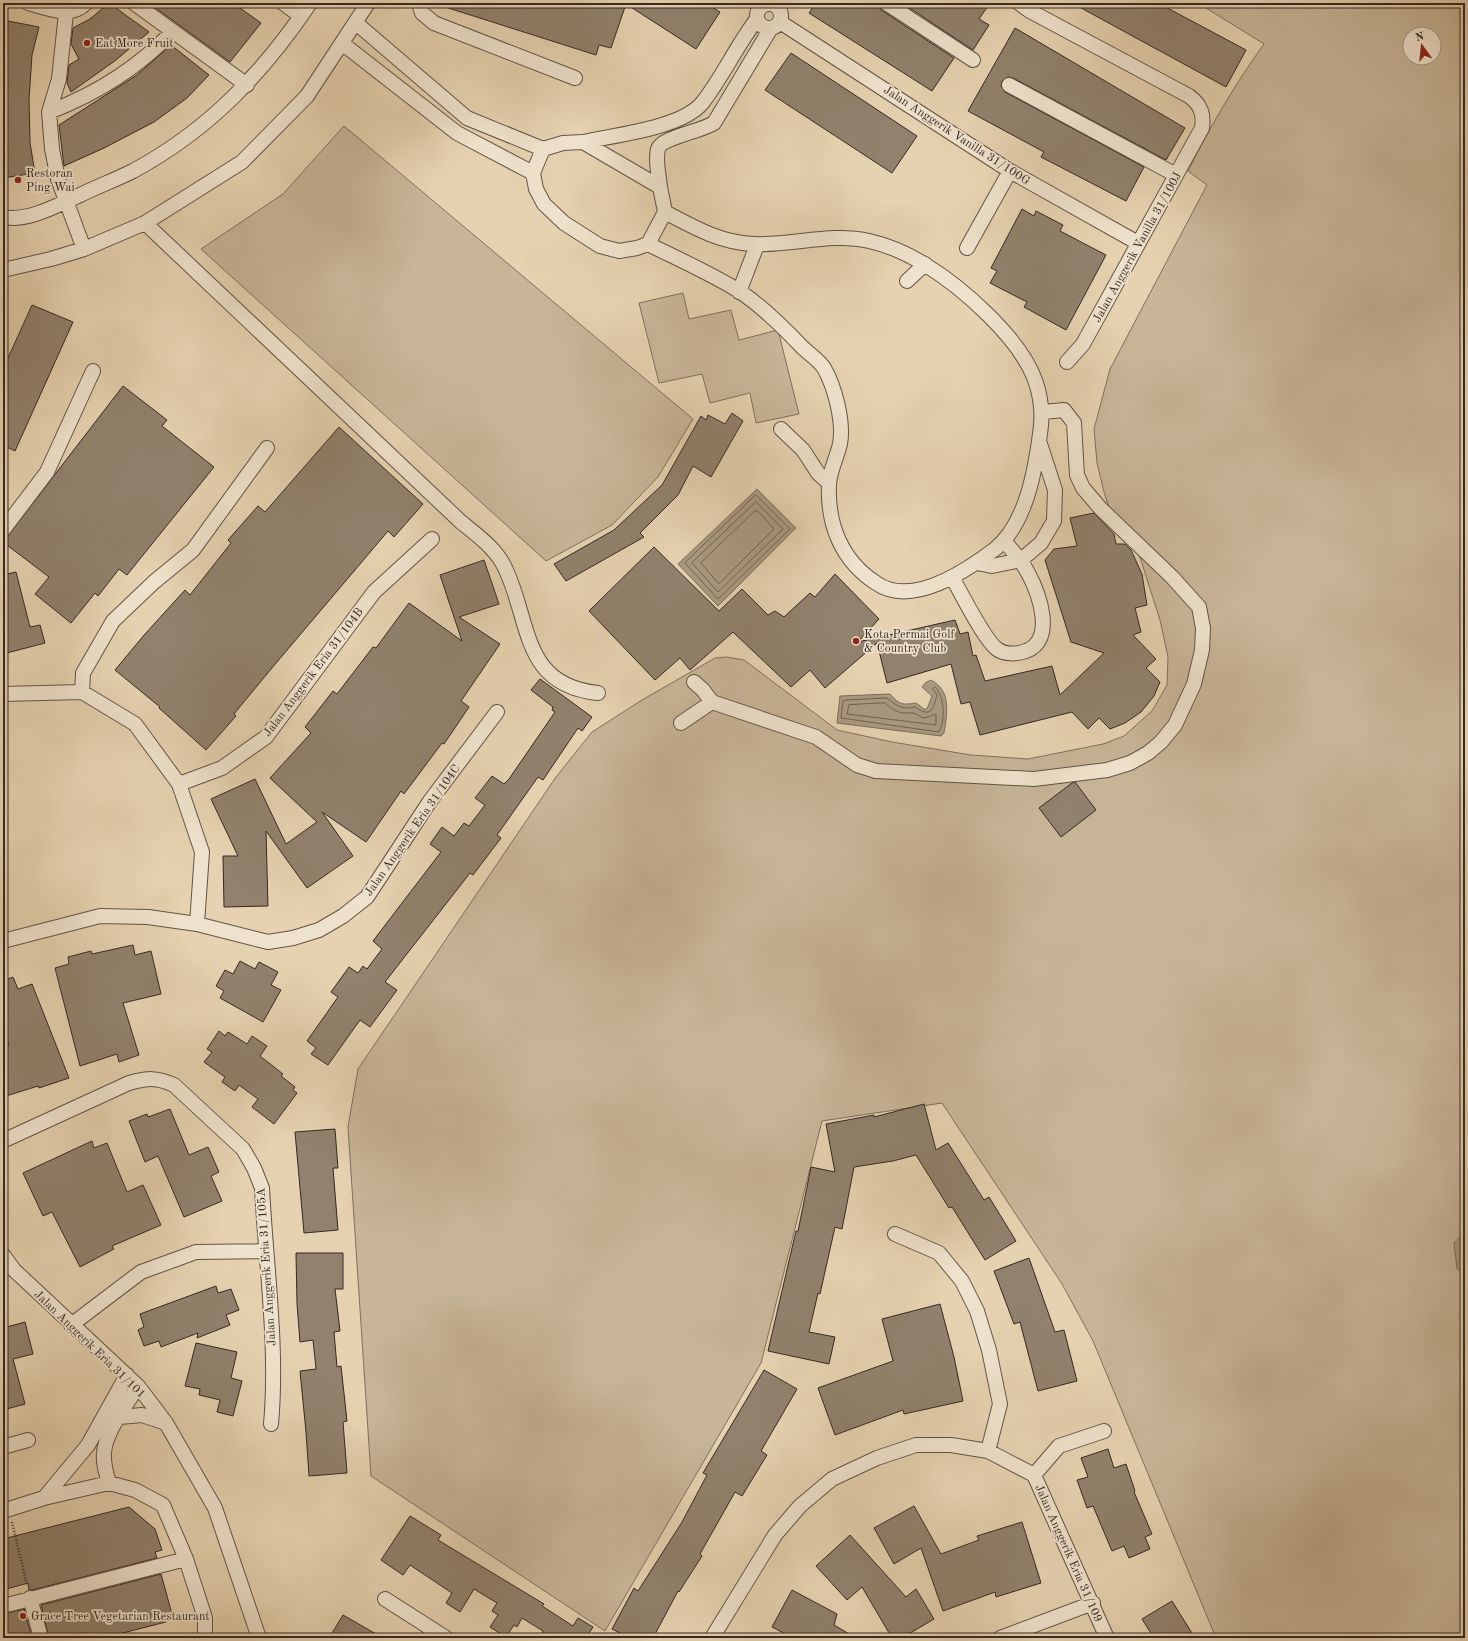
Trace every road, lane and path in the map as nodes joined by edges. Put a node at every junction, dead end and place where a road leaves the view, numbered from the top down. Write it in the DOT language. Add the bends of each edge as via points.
graph roads {
  1 [pos="28,3"];
  2 [pos="86,3"];
  3 [pos="134,3"];
  4 [pos="283,3"];
  5 [pos="310,3"];
  6 [pos="368,3"];
  7 [pos="419,3"];
  8 [pos="886,3"];
  9 [pos="1019,3"];
  10 [pos="777,4"];
  11 [pos="754,11"];
  12 [pos="66,13"];
  13 [pos="301,16"];
  14 [pos="356,23"];
  15 [pos="775,25"];
  16 [pos="172,31"];
  17 [pos="343,44"];
  18 [pos="973,60"];
  19 [pos="721,73"];
  20 [pos="575,78"];
  21 [pos="739,84"];
  22 [pos="247,85"];
  23 [pos="1009,85"];
  24 [pos="49,112"];
  25 [pos="583,142"];
  26 [pos="543,149"];
  27 [pos="1010,171"];
  28 [pos="533,173"];
  29 [pos="1176,175"];
  30 [pos="660,187"];
  31 [pos="66,201"];
  32 [pos="664,212"];
  33 [pos="3,217"];
  34 [pos="145,223"];
  35 [pos="1138,243"];
  36 [pos="648,244"];
  37 [pos="757,245"];
  38 [pos="967,248"];
  39 [pos="84,249"];
  40 [pos="924,264"];
  41 [pos="3,270"];
  42 [pos="907,281"];
  43 [pos="740,292"];
  44 [pos="1067,362"];
  45 [pos="93,371"];
  46 [pos="1044,412"];
  47 [pos="781,429"];
  48 [pos="1039,442"];
  49 [pos="267,448"];
  50 [pos="829,483"];
  51 [pos="3,530"];
  52 [pos="432,538"];
  53 [pos="1004,541"];
  54 [pos="1021,560"];
  55 [pos="977,563"];
  56 [pos="952,577"];
  57 [pos="694,682"];
  58 [pos="82,692"];
  59 [pos="598,693"];
  60 [pos="3,694"];
  61 [pos="712,702"];
  62 [pos="497,712"];
  63 [pos="681,723"];
  64 [pos="179,784"];
  65 [pos="197,924"];
  66 [pos="3,941"];
  67 [pos="7,1139"];
  68 [pos="895,1234"];
  69 [pos="265,1251"];
  70 [pos="3,1255"];
  71 [pos="71,1325"];
  72 [pos="127,1375"];
  73 [pos="138,1386"];
  74 [pos="120,1417"];
  75 [pos="166,1423"];
  76 [pos="271,1424"];
  77 [pos="1104,1431"];
  78 [pos="28,1440"];
  79 [pos="3,1446"];
  80 [pos="988,1451"];
  81 [pos="1034,1475"];
  82 [pos="109,1483"];
  83 [pos="44,1498"];
  84 [pos="6,1510"];
  85 [pos="186,1559"];
  86 [pos="30,1598"];
  87 [pos="385,1599"];
  88 [pos="1093,1603"];
  89 [pos="3,1606"];
  90 [pos="249,1610"];
  91 [pos="41,1638"];
  92 [pos="203,1638"];
  93 [pos="249,1638"];
  94 [pos="259,1638"];
  95 [pos="446,1638"];
  96 [pos="712,1638"];
  97 [pos="1000,1638"];
  98 [pos="1107,1638"];
  1 -- 12 [label="street"];
  2 -- 12 [label="street"];
  3 -- 16 [label="street"];
  4 -- 13 [label="street"];
  5 -- 13 [label="street"];
  6 -- 14 [label="street"];
  7 -- 20 [label="street" via="422,13 434,23"];
  8 -- 18 [label="street"];
  9 -- 29 [label="street, Jalan Anggerik Vanilla 31/100J" via="1196,102 1204,116 1202,128"];
  10 -- 11 [label="street" via="763,5"];
  10 -- 15 [label="street" via="781,16"];
  11 -- 15 [label="street" via="763,26"];
  11 -- 19 [label="street" via="744,36"];
  12 -- 24 [label="street" via="59,79"];
  13 -- 22 [label="street" via="270,59"];
  14 -- 17 [label="street"];
  14 -- 26 [label="street" via="467,118"];
  15 -- 21 [label="street"];
  15 -- 27 [label="street, Jalan Anggerik Vanilla 31/100G"];
  16 -- 22 [label="street"];
  16 -- 24 [label="street" via="135,66 93,92"];
  17 -- 28 [label="street" via="457,133"];
  17 -- 34 [label="street" via="306,96 242,162"];
  19 -- 21 [label="street"];
  19 -- 25 [label="street" via="703,103 684,117 670,123"];
  21 -- 30 [label="street" via="714,123 664,142 659,148 657,157"];
  22 -- 31 [label="street" via="205,123 168,149 133,171"];
  23 -- 29 [label="street"];
  24 -- 31 [label="street" via="52,149 58,180"];
  25 -- 26 [label="street" via="563,143"];
  25 -- 30 [label="street"];
  26 -- 28 [label="street"];
  27 -- 35 [label="street, Jalan Anggerik Vanilla 31/100G"];
  27 -- 38 [label="street"];
  28 -- 36 [label="street" via="536,189 544,204 564,223 600,246 619,251"];
  29 -- 35 [label="street, Jalan Anggerik Vanilla 31/100J"];
  30 -- 32 [label="street"];
  31 -- 33 [label="street" via="30,215"];
  31 -- 39 [label="street"];
  32 -- 36 [label="street"];
  32 -- 37 [label="street" via="706,234"];
  34 -- 39 [label="street"];
  34 -- 59 [label="street" via="461,522 490,546 506,569 525,630 545,670 566,687"];
  35 -- 44 [label="street, Jalan Anggerik Vanilla 31/100J" via="1083,344"];
  36 -- 43 [label="street"];
  37 -- 40 [label="street" via="813,238 868,241"];
  37 -- 43 [label="street"];
  39 -- 41 [label="street"];
  40 -- 42 [label="street"];
  40 -- 46 [label="street" via="968,297 1001,329 1019,351 1035,378"];
  43 -- 50 [label="street" via="782,325 823,367 836,399 841,426 840,442"];
  45 -- 51 [label="street" via="47,472"];
  46 -- 48 [label="street"];
  46 -- 61 [label="street" via="1064,410 1071,416 1074,423 1077,475 1083,488 1101,510 1200,607 1204,628 1194,684 1175,725 1161,742 1130,763 1107,770 1063,777 1020,779 876,772 857,765 816,737"];
  47 -- 50 [label="street" via="803,450 818,473"];
  48 -- 53 [label="street" via="1032,485 1026,503"];
  48 -- 54 [label="street" via="1055,490 1054,521 1041,543"];
  49 -- 58 [label="street" via="193,550 113,621 83,673"];
  50 -- 56 [label="street" via="833,519 843,549 855,567 874,582 886,590 912,592"];
  52 -- 64 [label="street, Jalan Anggerik Eria 31/104B" via="374,592 266,737 222,768"];
  53 -- 54 [label="street"];
  53 -- 55 [label="street"];
  54 -- 55 [label="street" via="992,566"];
  54 -- 56 [label="street" via="1040,604 1042,630 1038,644 1033,649 1023,652 1004,653 996,649"];
  55 -- 56 [label="street"];
  57 -- 61 [label="street"];
  58 -- 60 [label="street"];
  58 -- 64 [label="street" via="135,724"];
  61 -- 63 [label="street"];
  62 -- 65 [label="street, Jalan Anggerik Eria 31/104C" via="430,801 367,897 343,916 318,930 268,942"];
  64 -- 65 [label="street" via="202,852"];
  65 -- 66 [label="street, Jalan Anggerik Eria 31/104C" via="148,916 100,916"];
  67 -- 69 [label="street, Jalan Anggerik Eria 31/105A" via="145,1078 160,1079 174,1085 243,1149 254,1168 262,1188"];
  68 -- 80 [label="street" via="939,1253 962,1281 977,1311 989,1350 1000,1404"];
  69 -- 71 [label="street" via="196,1252 141,1272"];
  69 -- 76 [label="street, Jalan Anggerik Eria 31/105A" via="272,1335 274,1400"];
  70 -- 71 [label="street, Jalan Anggerik Eria 31/101" via="14,1270"];
  71 -- 72 [label="street, Jalan Anggerik Eria 31/101"];
  72 -- 73 [label="street, Jalan Anggerik Eria 31/101"];
  72 -- 83 [label="street" via="88,1445"];
  73 -- 74 [label="street"];
  73 -- 75 [label="street, Jalan Anggerik Eria 31/101"];
  74 -- 75 [label="street" via="142,1415"];
  74 -- 82 [label="street" via="109,1435 104,1451 104,1465"];
  75 -- 90 [label="street, Jalan Anggerik Eria 31/101" via="215,1508"];
  77 -- 81 [label="street" via="1059,1446"];
  78 -- 79 [label="street"];
  80 -- 81 [label="street, Jalan Anggerik Eria 31/109"];
  80 -- 96 [label="street, Jalan Anggerik Eria 31/109" via="952,1445 916,1445 877,1458 832,1479 800,1506 775,1534"];
  81 -- 88 [label="street, Jalan Anggerik Eria 31/109"];
  82 -- 83 [label="street"];
  82 -- 85 [label="street" via="135,1490 164,1504"];
  83 -- 84 [label="street"];
  84 -- 86 [label="path"];
  85 -- 86 [label="street"];
  85 -- 92 [label="street" via="205,1618"];
  86 -- 89 [label="street"];
  86 -- 91 [label="street"];
  87 -- 95 [label="street"];
  88 -- 97 [label="street"];
  88 -- 98 [label="street, Jalan Anggerik Eria 31/109"];
  90 -- 93 [label="street, Jalan Anggerik Eria 31/101"];
  90 -- 94 [label="street, Jalan Anggerik Eria 31/101"];
}
